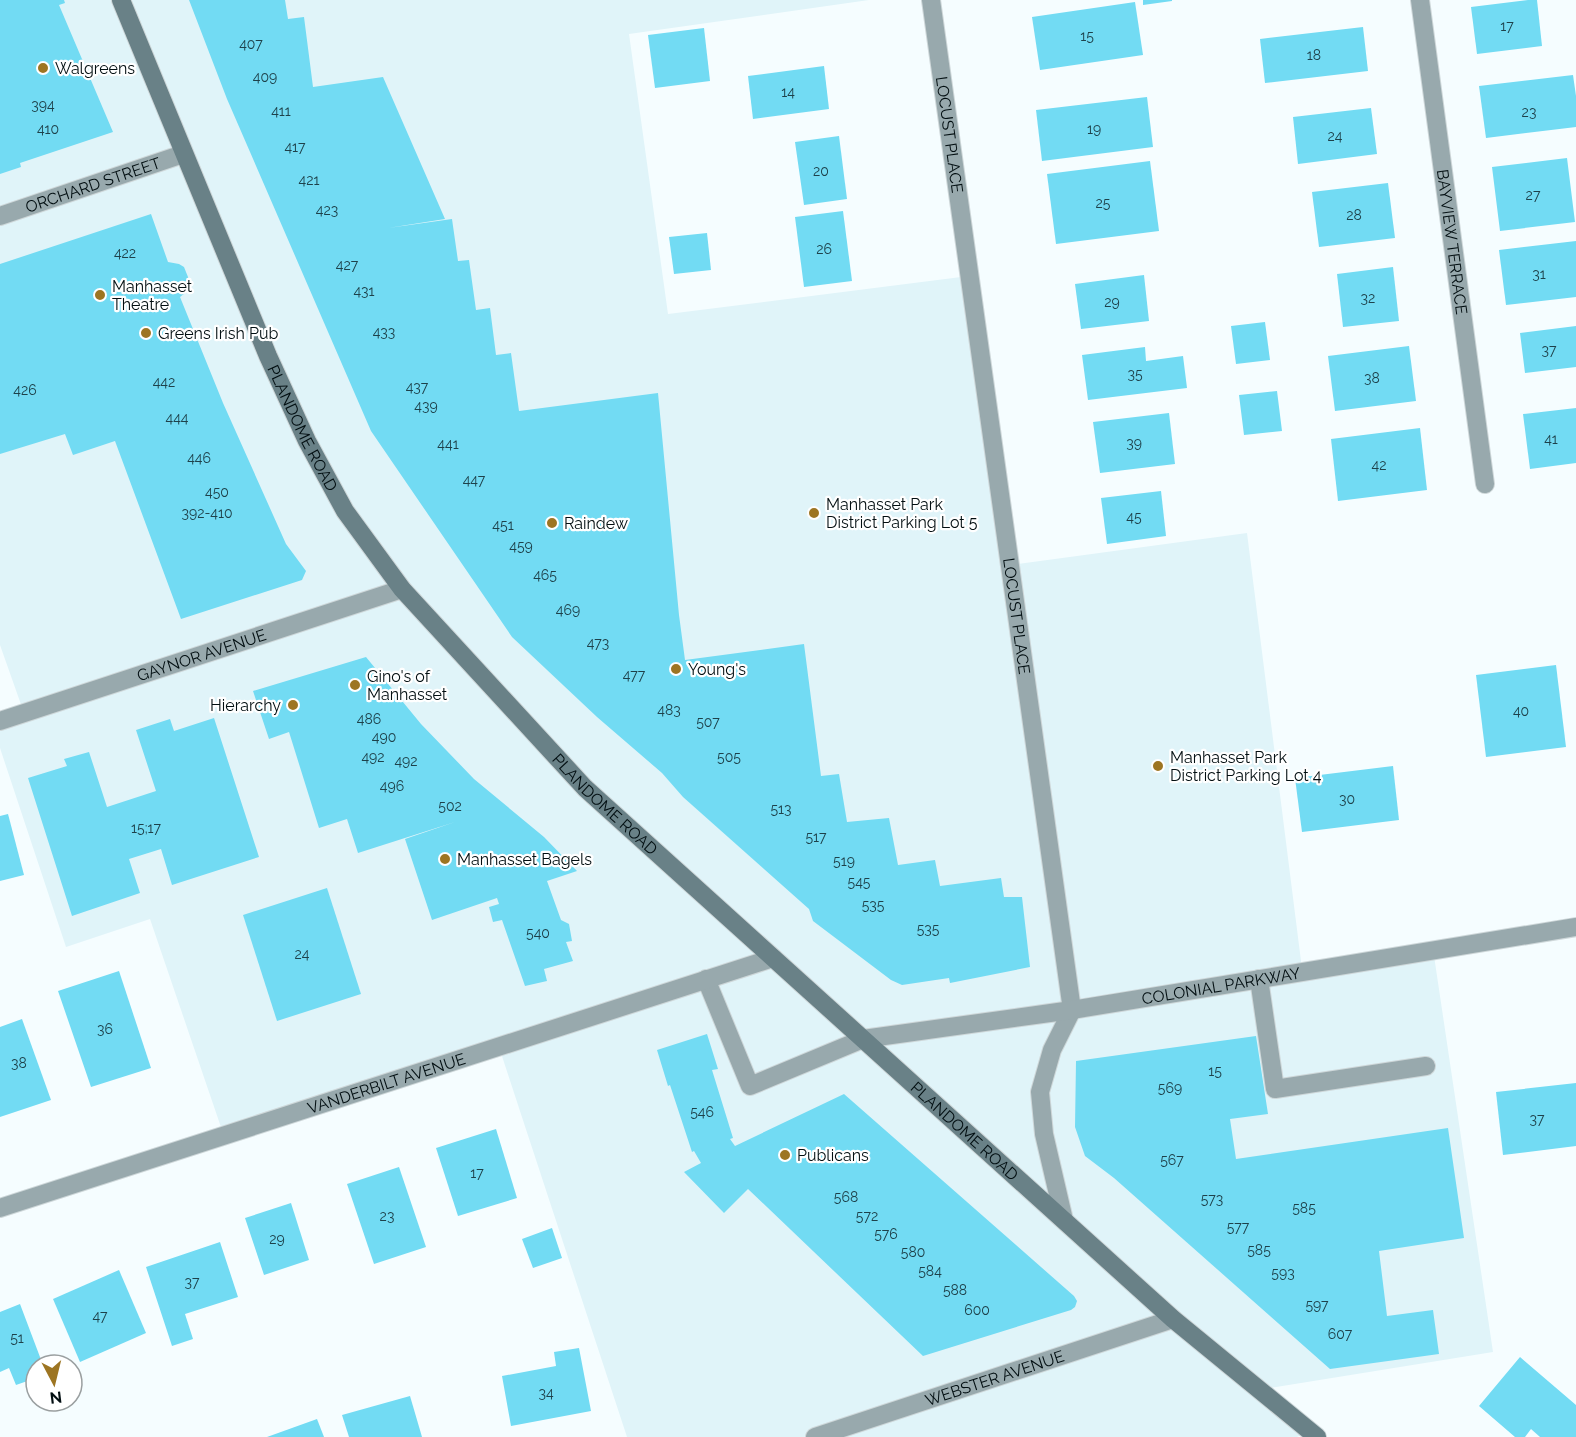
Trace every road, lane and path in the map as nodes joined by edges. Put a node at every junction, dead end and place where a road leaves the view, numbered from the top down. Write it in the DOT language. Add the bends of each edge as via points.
graph roads {
  1 [pos="121,0"];
  2 [pos="1420,0"];
  3 [pos="932,3"];
  4 [pos="183,154"];
  5 [pos="0,216"];
  6 [pos="1485,484"];
  7 [pos="402,589"];
  8 [pos="0,721"];
  9 [pos="1576,927"];
  10 [pos="773,958"];
  11 [pos="706,979"];
  12 [pos="1259,979"];
  13 [pos="1072,1010"];
  14 [pos="863,1039"];
  15 [pos="1426,1066"];
  16 [pos="0,1208"];
  17 [pos="1064,1220"];
  18 [pos="1173,1319"];
  19 [pos="815,1437"];
  20 [pos="1317,1437"];
  1 -- 4 [label="main road, PLANDOME ROAD"];
  2 -- 6 [label="street, BAYVIEW TERRACE"];
  3 -- 13 [label="street, LOCUST PLACE"];
  4 -- 5 [label="street, ORCHARD STREET"];
  4 -- 7 [label="main road, PLANDOME ROAD" via="307,441 345,511"];
  7 -- 8 [label="street, GAYNOR AVENUE"];
  7 -- 10 [label="main road, PLANDOME ROAD" via="585,788"];
  9 -- 12 [label="street, COLONIAL PARKWAY"];
  10 -- 11 [label="street, VANDERBILT AVENUE"];
  10 -- 14 [label="main road, PLANDOME ROAD"];
  11 -- 14 [label="street, COLONIAL PARKWAY" via="750,1086"];
  11 -- 16 [label="street, VANDERBILT AVENUE"];
  12 -- 13 [label="street, COLONIAL PARKWAY"];
  12 -- 15 [label="street" via="1275,1089"];
  13 -- 14 [label="street, COLONIAL PARKWAY"];
  13 -- 17 [label="street" via="1052,1050 1040,1092 1044,1134"];
  14 -- 17 [label="main road, PLANDOME ROAD"];
  17 -- 18 [label="main road, PLANDOME ROAD"];
  18 -- 19 [label="street, WEBSTER AVENUE"];
  18 -- 20 [label="main road, PLANDOME ROAD"];
}
